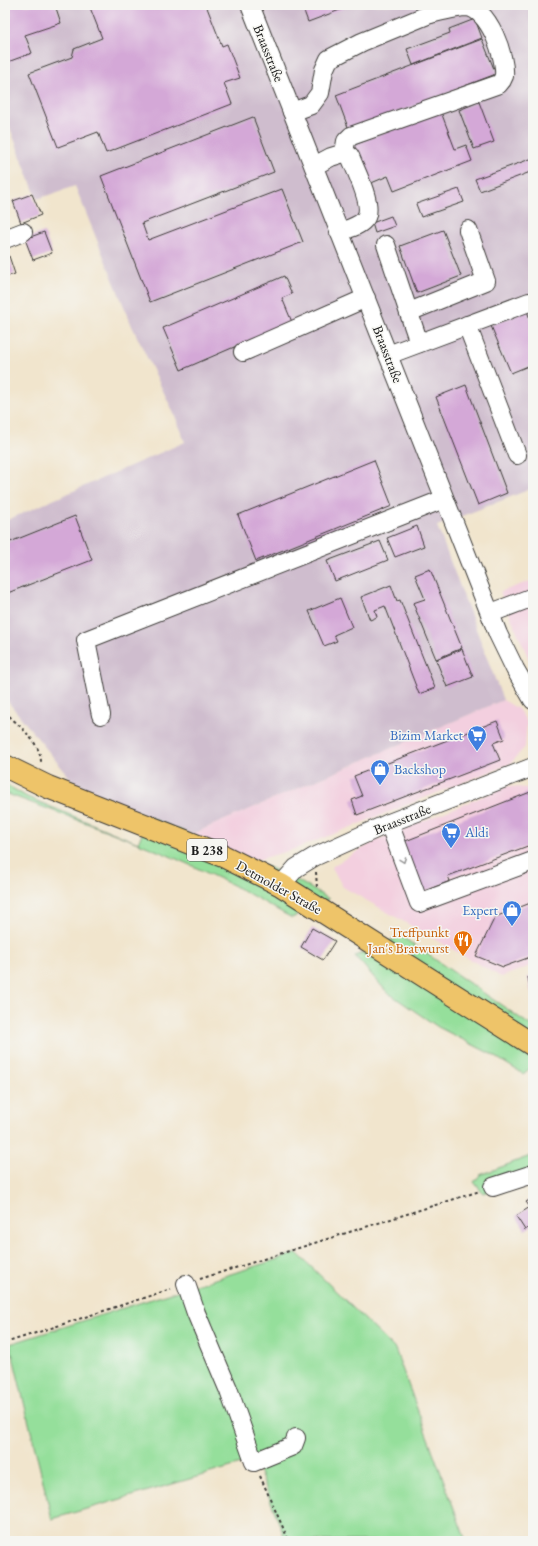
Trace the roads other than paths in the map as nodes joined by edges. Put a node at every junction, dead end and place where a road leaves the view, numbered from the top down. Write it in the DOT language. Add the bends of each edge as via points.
graph roads {
  1 [pos="250,5"];
  2 [pos="432,9"];
  3 [pos="292,112"];
  4 [pos="344,153"];
  5 [pos="314,166"];
  6 [pos="468,230"];
  7 [pos="24,232"];
  8 [pos="339,232"];
  9 [pos="5,240"];
  10 [pos="386,245"];
  11 [pos="366,298"];
  12 [pos="529,302"];
  13 [pos="409,312"];
  14 [pos="467,325"];
  15 [pos="419,343"];
  16 [pos="243,352"];
  17 [pos="388,355"];
  18 [pos="517,455"];
  19 [pos="444,499"];
  20 [pos="533,596"];
  21 [pos="490,613"];
  22 [pos="533,700"];
  23 [pos="101,715"];
  24 [pos="5,766"];
  25 [pos="533,767"];
  26 [pos="389,824"];
  27 [pos="533,861"];
  28 [pos="281,886"];
  29 [pos="533,1045"];
  30 [pos="533,1174"];
  31 [pos="493,1187"];
  32 [pos="186,1284"];
  33 [pos="296,1438"];
  1 -- 3 [label="street, Braasstraße"];
  2 -- 3 [label="street" via="329,59 324,70 320,93 311,105"];
  2 -- 4 [label="street" via="467,7 479,12 495,32 504,78 499,84 351,136 346,141"];
  3 -- 5 [label="street, Braasstraße"];
  4 -- 5 [label="street"];
  4 -- 8 [label="street" via="350,156 367,199 368,215 356,226"];
  5 -- 8 [label="street, Braasstraße"];
  6 -- 13 [label="street" via="486,281"];
  7 -- 9 [label="street"];
  8 -- 11 [label="street, Braasstraße"];
  10 -- 13 [label="street"];
  11 -- 16 [label="street"];
  11 -- 17 [label="street, Braasstraße"];
  12 -- 14 [label="street"];
  13 -- 15 [label="street"];
  14 -- 15 [label="street"];
  14 -- 18 [label="street"];
  15 -- 17 [label="street"];
  17 -- 19 [label="street, Braasstraße"];
  19 -- 21 [label="street, Braasstraße"];
  19 -- 23 [label="street" via="86,640"];
  20 -- 21 [label="street"];
  21 -- 22 [label="street, Braasstraße" via="515,669"];
  24 -- 28 [label="main road, Detmolder Straße / B 238" via="48,787 223,856"];
  25 -- 26 [label="street, Braasstraße"];
  26 -- 27 [label="street, one-way" via="419,903"];
  26 -- 28 [label="street, Braasstraße" via="314,857 296,868"];
  28 -- 29 [label="main road, Detmolder Straße / B 238"];
  30 -- 31 [label="street"];
  32 -- 33 [label="street" via="254,1462 293,1446"];
}
